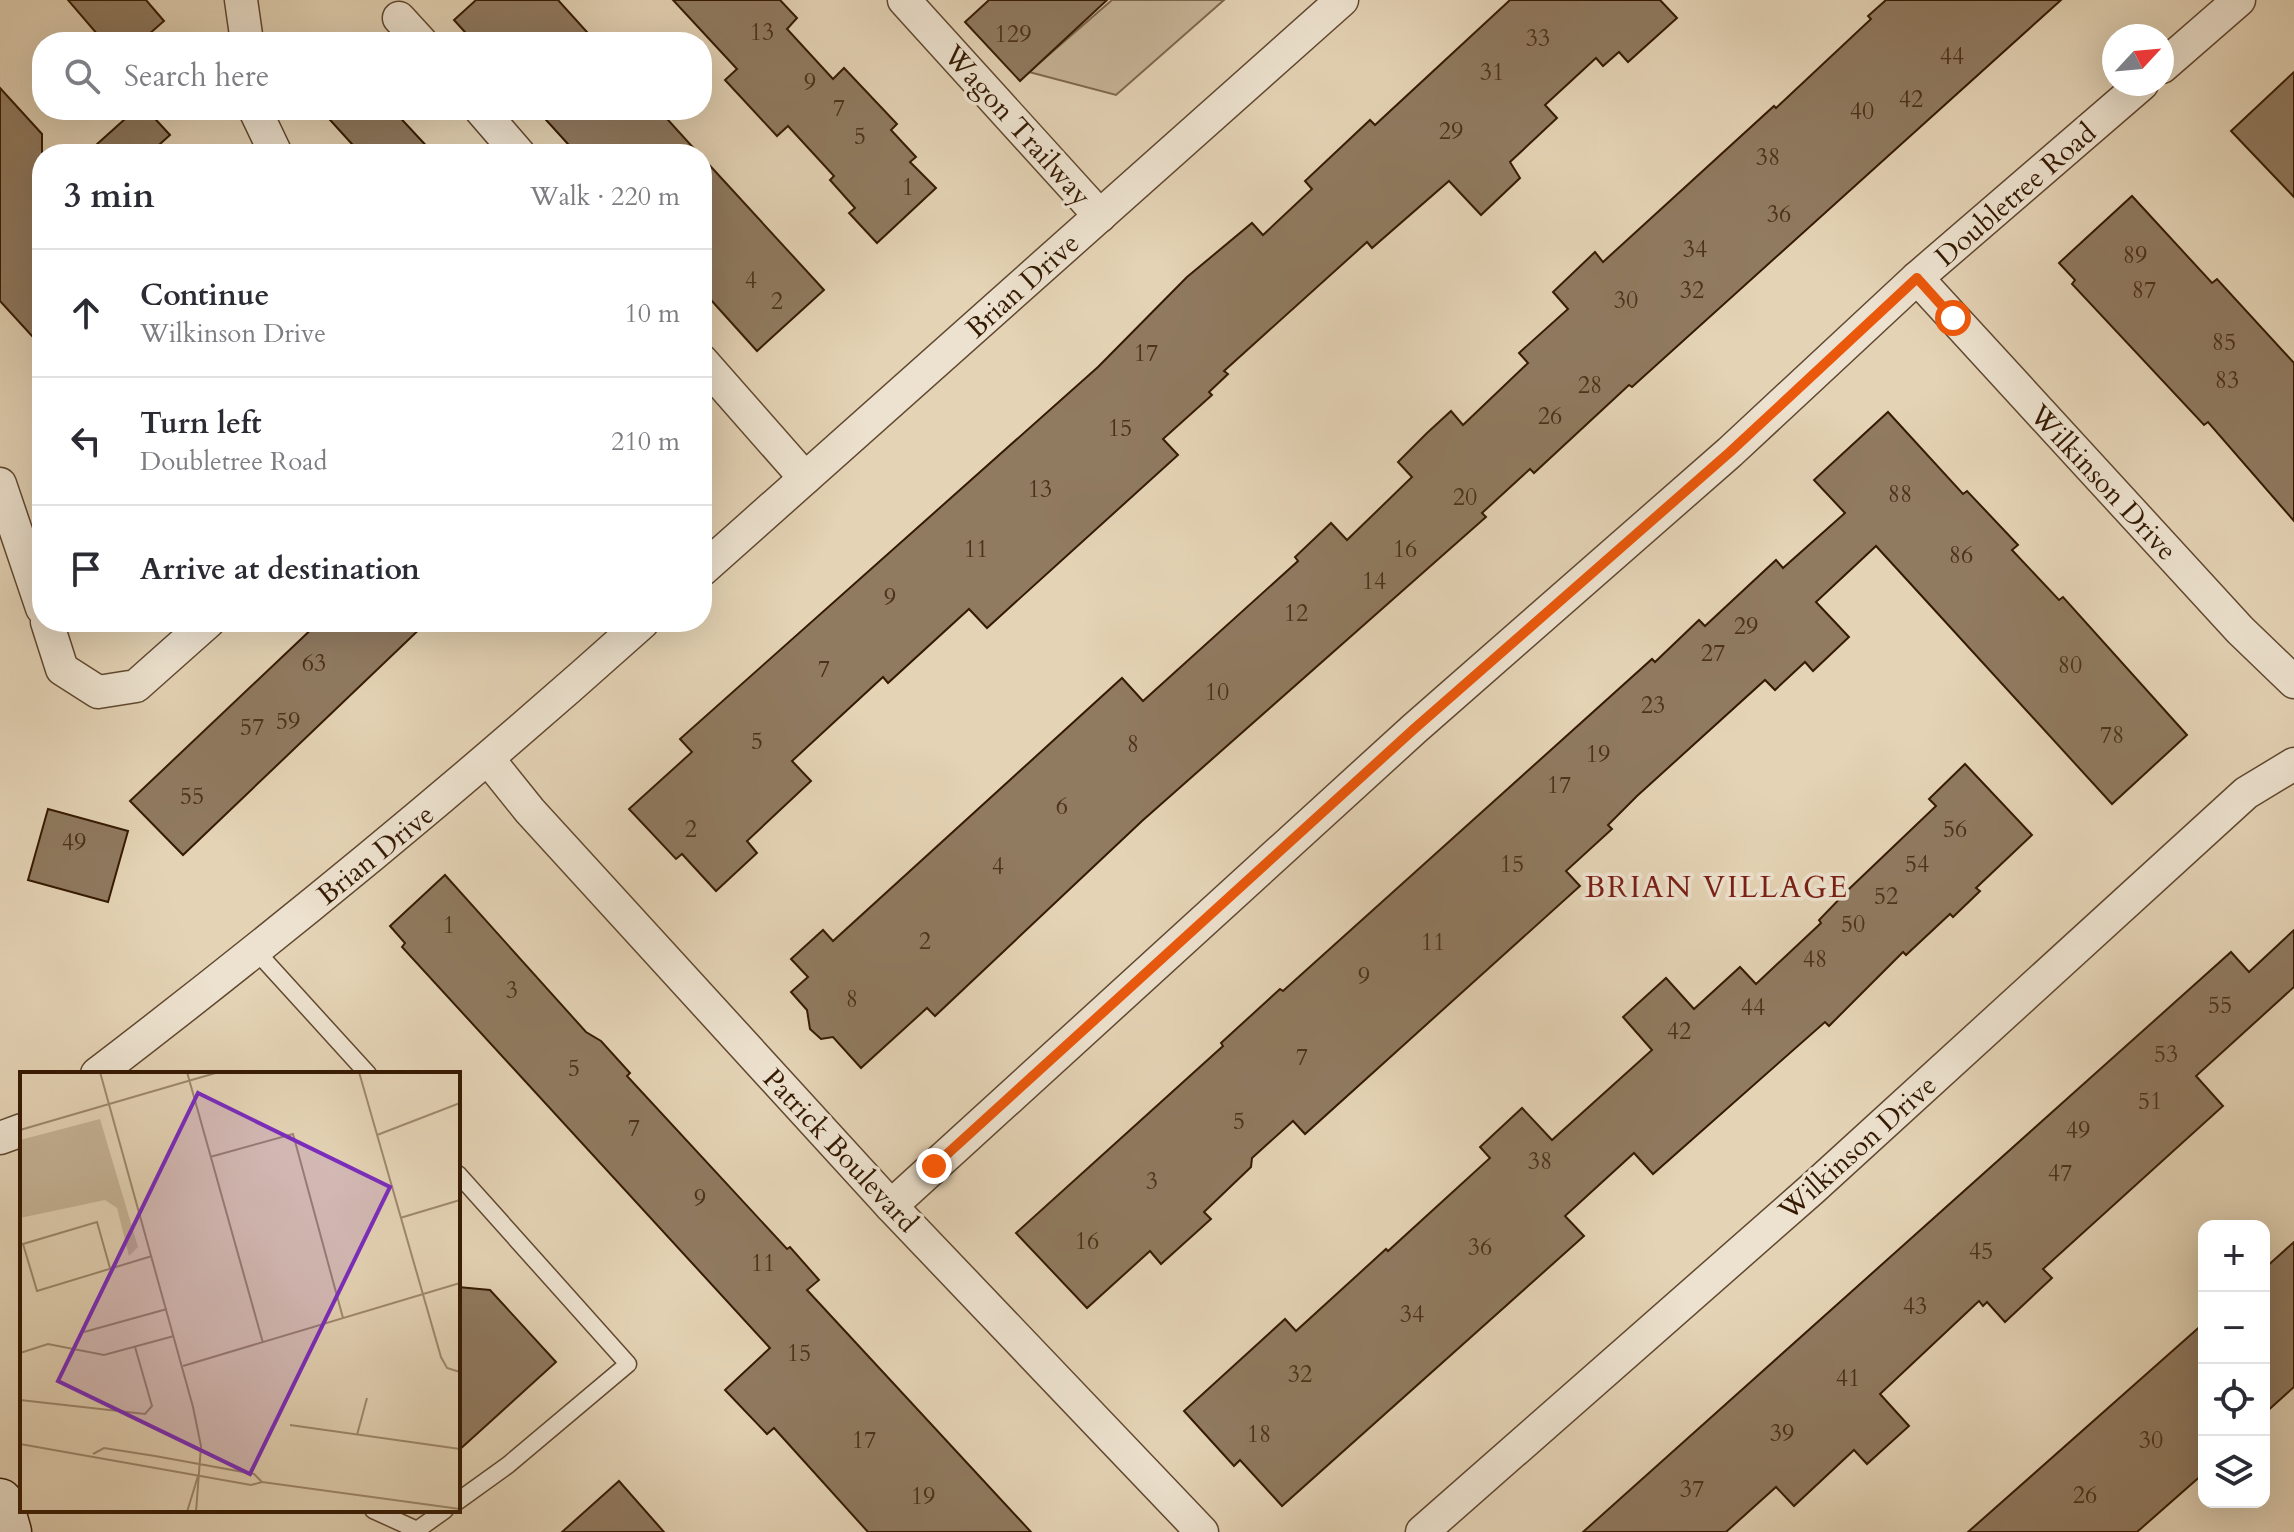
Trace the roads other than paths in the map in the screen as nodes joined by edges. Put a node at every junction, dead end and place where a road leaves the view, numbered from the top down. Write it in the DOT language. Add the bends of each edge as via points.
graph roads {
  1 [pos="241,0"];
  2 [pos="904,0"];
  3 [pos="1342,0"];
  4 [pos="2239,0"];
  5 [pos="399,18"];
  6 [pos="246,32"];
  7 [pos="412,32"];
  8 [pos="2174,57"];
  9 [pos="2128,96"];
  10 [pos="260,120"];
  11 [pos="490,120"];
  12 [pos="271,144"];
  13 [pos="510,144"];
  14 [pos="1100,216"];
  15 [pos="1917,278"];
  16 [pos="712,372"];
  17 [pos="805,478"];
  18 [pos="0,484"];
  19 [pos="712,561"];
  20 [pos="32,578"];
  21 [pos="50,632"];
  22 [pos="197,632"];
  23 [pos="632,632"];
  24 [pos="2294,682"];
  25 [pos="489,760"];
  26 [pos="2294,764"];
  27 [pos="256,951"];
  28 [pos="100,1072"];
  29 [pos="366,1072"];
  30 [pos="20,1131"];
  31 [pos="0,1138"];
  32 [pos="460,1176"];
  33 [pos="891,1206"];
  34 [pos="460,1500"];
  35 [pos="0,1501"];
  36 [pos="377,1512"];
  37 [pos="442,1512"];
  38 [pos="9,1532"];
  39 [pos="1202,1532"];
  40 [pos="1422,1532"];
  1 -- 6 [label="street"];
  2 -- 14 [label="street, Wagon Trailway"];
  3 -- 14 [label="street, Brian Drive"];
  4 -- 8 [label="street"];
  5 -- 7 [label="street"];
  9 -- 15 [label="street, Doubletree Road"];
  10 -- 12 [label="street"];
  11 -- 13 [label="street"];
  14 -- 17 [label="street, Brian Drive"];
  15 -- 24 [label="street, Wilkinson Drive" via="2240,630"];
  15 -- 33 [label="street, Doubletree Road"];
  16 -- 17 [label="street"];
  17 -- 19 [label="street, Brian Drive"];
  18 -- 20 [label="street"];
  21 -- 22 [label="street" via="62,669 98,692 136,686"];
  23 -- 25 [label="street, Brian Drive"];
  25 -- 27 [label="street, Brian Drive"];
  25 -- 33 [label="street, Patrick Boulevard"];
  26 -- 40 [label="street, Wilkinson Drive" via="2246,793 1811,1190"];
  27 -- 28 [label="street, Brian Drive"];
  27 -- 29 [label="lane"];
  30 -- 31 [label="street"];
  32 -- 34 [label="lane" via="628,1364"];
  33 -- 39 [label="street, Patrick Boulevard"];
  35 -- 38 [label="main road"];
  36 -- 37 [label="lane" via="417,1530"];
}
